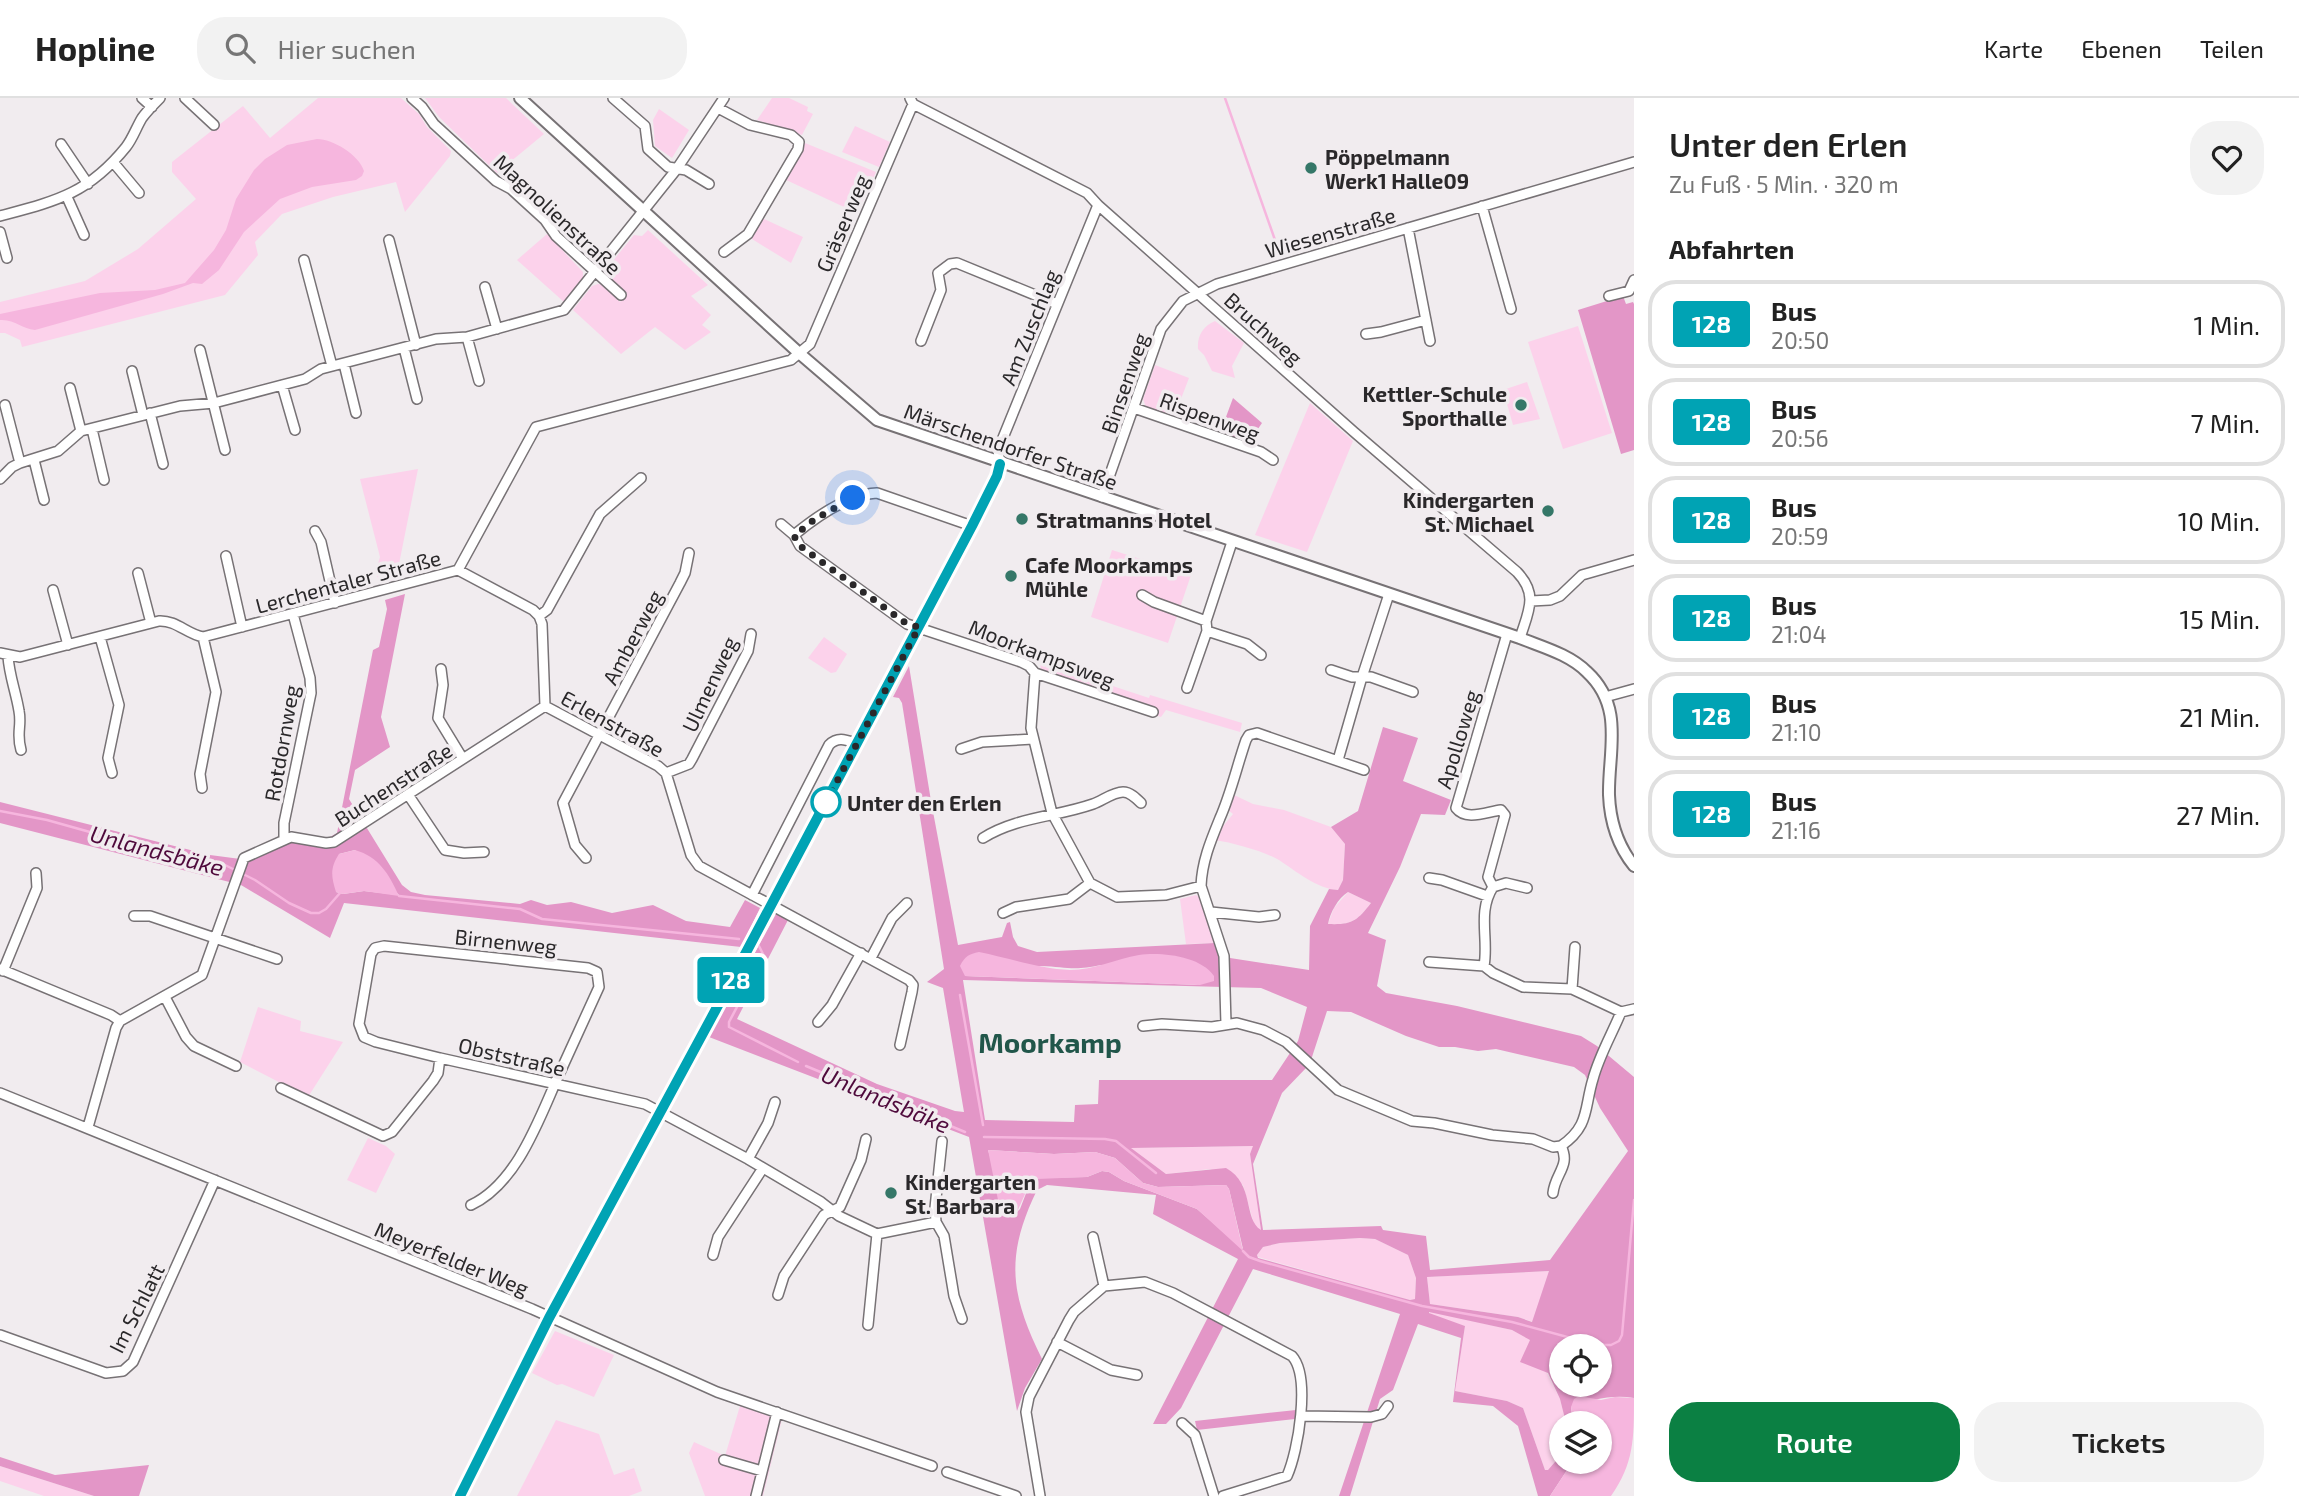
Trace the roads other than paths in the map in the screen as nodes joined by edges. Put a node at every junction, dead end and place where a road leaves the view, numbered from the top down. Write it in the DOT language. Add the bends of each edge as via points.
graph roads {
  1 [pos="142,98"];
  2 [pos="160,98"];
  3 [pos="185,98"];
  4 [pos="412,98"];
  5 [pos="520,98"];
  6 [pos="613,98"];
  7 [pos="724,98"];
  8 [pos="911,101"];
  9 [pos="152,107"];
  10 [pos="718,108"];
  11 [pos="214,125"];
  12 [pos="61,144"];
  13 [pos="113,162"];
  14 [pos="1634,162"];
  15 [pos="676,170"];
  16 [pos="88,184"];
  17 [pos="709,184"];
  18 [pos="139,192"];
  19 [pos="67,197"];
  20 [pos="1098,205"];
  21 [pos="1482,206"];
  22 [pos="645,211"];
  23 [pos="0,216"];
  24 [pos="1408,228"];
  25 [pos="0,232"];
  26 [pos="84,235"];
  27 [pos="388,240"];
  28 [pos="724,252"];
  29 [pos="7,258"];
  30 [pos="304,260"];
  31 [pos="596,273"];
  32 [pos="1634,280"];
  33 [pos="485,287"];
  34 [pos="1198,293"];
  35 [pos="621,295"];
  36 [pos="1609,296"];
  37 [pos="1057,304"];
  38 [pos="1511,309"];
  39 [pos="1426,320"];
  40 [pos="497,329"];
  41 [pos="1366,334"];
  42 [pos="467,337"];
  43 [pos="921,341"];
  44 [pos="1430,341"];
  45 [pos="416,345"];
  46 [pos="404,348"];
  47 [pos="200,350"];
  48 [pos="799,353"];
  49 [pos="344,364"];
  50 [pos="332,366"];
  51 [pos="132,371"];
  52 [pos="479,381"];
  53 [pos="282,385"];
  54 [pos="70,388"];
  55 [pos="417,399"];
  56 [pos="214,403"];
  57 [pos="5,405"];
  58 [pos="1135,408"];
  59 [pos="356,413"];
  60 [pos="147,414"];
  61 [pos="92,429"];
  62 [pos="295,430"];
  63 [pos="80,431"];
  64 [pos="225,450"];
  65 [pos="34,460"];
  66 [pos="1273,460"];
  67 [pos="20,463"];
  68 [pos="163,464"];
  69 [pos="1000,464"];
  70 [pos="641,478"];
  71 [pos="0,479"];
  72 [pos="104,480"];
  73 [pos="1102,497"];
  74 [pos="44,500"];
  75 [pos="781,524"];
  76 [pos="972,526"];
  77 [pos="315,531"];
  78 [pos="794,536"];
  79 [pos="1233,542"];
  80 [pos="689,553"];
  81 [pos="226,556"];
  82 [pos="1634,560"];
  83 [pos="458,570"];
  84 [pos="138,573"];
  85 [pos="53,590"];
  86 [pos="1390,594"];
  87 [pos="1142,595"];
  88 [pos="1531,601"];
  89 [pos="335,603"];
  90 [pos="293,614"];
  91 [pos="539,616"];
  92 [pos="151,623"];
  93 [pos="1206,626"];
  94 [pos="242,627"];
  95 [pos="919,627"];
  96 [pos="751,634"];
  97 [pos="1507,634"];
  98 [pos="100,637"];
  99 [pos="203,637"];
  100 [pos="1520,638"];
  101 [pos="68,645"];
  102 [pos="4,654"];
  103 [pos="1261,655"];
  104 [pos="440,669"];
  105 [pos="1331,670"];
  106 [pos="1035,673"];
  107 [pos="1362,677"];
  108 [pos="1187,688"];
  109 [pos="1634,689"];
  110 [pos="1413,692"];
  111 [pos="1605,697"];
  112 [pos="545,706"];
  113 [pos="1153,712"];
  114 [pos="600,734"];
  115 [pos="1033,738"];
  116 [pos="858,744"];
  117 [pos="961,749"];
  118 [pos="21,750"];
  119 [pos="463,759"];
  120 [pos="1338,760"];
  121 [pos="1364,770"];
  122 [pos="112,773"];
  123 [pos="666,773"];
  124 [pos="202,788"];
  125 [pos="409,796"];
  126 [pos="1141,803"];
  127 [pos="1052,813"];
  128 [pos="983,838"];
  129 [pos="284,839"];
  130 [pos="484,852"];
  131 [pos="586,858"];
  132 [pos="1634,866"];
  133 [pos="36,873"];
  134 [pos="1429,878"];
  135 [pos="1090,883"];
  136 [pos="1201,886"];
  137 [pos="1527,888"];
  138 [pos="1490,891"];
  139 [pos="752,895"];
  140 [pos="906,903"];
  141 [pos="771,904"];
  142 [pos="1211,912"];
  143 [pos="1003,913"];
  144 [pos="1275,915"];
  145 [pos="134,916"];
  146 [pos="217,938"];
  147 [pos="1575,947"];
  148 [pos="861,953"];
  149 [pos="871,958"];
  150 [pos="277,959"];
  151 [pos="1429,962"];
  152 [pos="1484,966"];
  153 [pos="2,970"];
  154 [pos="1572,989"];
  155 [pos="165,997"];
  156 [pos="1630,1012"];
  157 [pos="120,1021"];
  158 [pos="818,1022"];
  159 [pos="1226,1024"];
  160 [pos="1143,1026"];
  161 [pos="360,1031"];
  162 [pos="900,1045"];
  163 [pos="440,1058"];
  164 [pos="236,1066"];
  165 [pos="555,1084"];
  166 [pos="281,1088"];
  167 [pos="0,1093"];
  168 [pos="775,1102"];
  169 [pos="659,1111"];
  170 [pos="88,1127"];
  171 [pos="866,1139"];
  172 [pos="942,1141"];
  173 [pos="1561,1146"];
  174 [pos="748,1159"];
  175 [pos="763,1168"];
  176 [pos="215,1180"];
  177 [pos="1553,1193"];
  178 [pos="471,1205"];
  179 [pos="831,1210"];
  180 [pos="936,1222"];
  181 [pos="877,1234"];
  182 [pos="1093,1237"];
  183 [pos="713,1255"];
  184 [pos="1104,1286"];
  185 [pos="778,1295"];
  186 [pos="549,1318"];
  187 [pos="962,1320"];
  188 [pos="868,1325"];
  189 [pos="0,1335"];
  190 [pos="1057,1342"];
  191 [pos="1137,1375"];
  192 [pos="1388,1406"];
  193 [pos="777,1412"];
  194 [pos="1301,1416"];
  195 [pos="1182,1423"];
  196 [pos="724,1460"];
  197 [pos="932,1466"];
  198 [pos="762,1471"];
  199 [pos="947,1472"];
  200 [pos="460,1496"];
  201 [pos="756,1496"];
  202 [pos="1016,1496"];
  203 [pos="1040,1496"];
  204 [pos="1214,1496"];
  205 [pos="1223,1496"];
  1 -- 9 [label="street"];
  2 -- 9 [label="street"];
  3 -- 11 [label="street"];
  4 -- 31 [label="street, Magnolienstraße" via="433,124 511,189"];
  5 -- 22 [label="street, Märschendorfer Straße"];
  6 -- 15 [label="street" via="645,126 648,149"];
  7 -- 10 [label="street"];
  8 -- 20 [label="street, Bruchweg" via="1087,193"];
  8 -- 48 [label="street, Gräserweg" via="810,344"];
  9 -- 13 [label="street"];
  10 -- 15 [label="street"];
  10 -- 28 [label="street" via="799,142 748,234"];
  12 -- 16 [label="street"];
  13 -- 16 [label="street"];
  13 -- 18 [label="street"];
  14 -- 21 [label="street, Wiesenstraße"];
  15 -- 17 [label="street" via="686,170"];
  15 -- 22 [label="street"];
  16 -- 19 [label="street"];
  19 -- 23 [label="street"];
  19 -- 26 [label="street"];
  20 -- 34 [label="street, Bruchweg"];
  20 -- 37 [label="street, Am Zuschlag"];
  21 -- 24 [label="street, Wiesenstraße"];
  21 -- 38 [label="street"];
  22 -- 31 [label="street"];
  22 -- 48 [label="street, Märschendorfer Straße"];
  24 -- 34 [label="street, Wiesenstraße"];
  24 -- 39 [label="street"];
  25 -- 29 [label="street"];
  27 -- 45 [label="street"];
  30 -- 50 [label="street"];
  31 -- 35 [label="street, Magnolienstraße"];
  31 -- 40 [label="street" via="564,310"];
  32 -- 36 [label="street" via="1629,291"];
  33 -- 40 [label="street"];
  34 -- 58 [label="street, Binsenweg" via="1183,301 1161,329"];
  34 -- 88 [label="street, Bruchweg" via="1517,572 1526,581"];
  37 -- 43 [label="street" via="950,264 938,273 941,290"];
  37 -- 69 [label="street, Am Zuschlag" via="998,450"];
  39 -- 41 [label="street"];
  39 -- 44 [label="street"];
  40 -- 42 [label="street"];
  42 -- 45 [label="street"];
  42 -- 52 [label="street"];
  45 -- 46 [label="street"];
  46 -- 49 [label="street"];
  46 -- 55 [label="street"];
  47 -- 56 [label="street"];
  48 -- 69 [label="street, Märschendorfer Straße" via="877,420"];
  48 -- 83 [label="street, Lerchentaler Straße" via="792,360 536,427"];
  49 -- 50 [label="street"];
  49 -- 59 [label="street"];
  50 -- 53 [label="street"];
  51 -- 60 [label="street"];
  53 -- 56 [label="street"];
  53 -- 62 [label="street"];
  54 -- 63 [label="street"];
  56 -- 60 [label="street"];
  56 -- 64 [label="street"];
  57 -- 67 [label="street"];
  58 -- 66 [label="street, Rispenweg"];
  58 -- 73 [label="street, Binsenweg"];
  60 -- 61 [label="street"];
  60 -- 68 [label="street"];
  61 -- 63 [label="street"];
  61 -- 72 [label="street"];
  63 -- 65 [label="street" via="58,451"];
  65 -- 67 [label="street"];
  65 -- 74 [label="street"];
  67 -- 71 [label="street"];
  69 -- 73 [label="street, Märschendorfer Straße"];
  69 -- 76 [label="street, Am Zuschlag"];
  70 -- 91 [label="street" via="600,514 547,610"];
  73 -- 79 [label="street, Märschendorfer Straße"];
  75 -- 78 [label="street, Moorkampsweg"];
  76 -- 78 [label="street" via="877,493 865,494 815,519"];
  76 -- 95 [label="street, Am Zuschlag"];
  77 -- 89 [label="street"];
  78 -- 95 [label="street, Moorkampsweg" via="800,546 875,601 907,624"];
  79 -- 86 [label="street, Märschendorfer Straße"];
  79 -- 93 [label="street"];
  80 -- 114 [label="street, Amberweg" via="685,573"];
  81 -- 94 [label="street"];
  82 -- 88 [label="street" via="1582,575 1550,600"];
  83 -- 89 [label="street, Lerchentaler Straße"];
  83 -- 91 [label="street"];
  84 -- 92 [label="street"];
  85 -- 101 [label="street"];
  86 -- 97 [label="street, Märschendorfer Straße"];
  86 -- 107 [label="street"];
  87 -- 93 [label="street"];
  88 -- 100 [label="street"];
  89 -- 90 [label="street, Lerchentaler Straße"];
  90 -- 94 [label="street, Lerchentaler Straße"];
  90 -- 129 [label="street, Rotdornweg" via="311,693"];
  91 -- 112 [label="street, Erlenstraße"];
  92 -- 98 [label="street"];
  92 -- 99 [label="street" via="167,621"];
  93 -- 103 [label="street"];
  93 -- 108 [label="street"];
  94 -- 99 [label="street, Lerchentaler Straße"];
  95 -- 106 [label="street, Moorkampsweg" via="1021,662"];
  95 -- 116 [label="street, Am Zuschlag"];
  96 -- 123 [label="street, Ulmenweg" via="748,651 689,764"];
  97 -- 100 [label="street, Märschendorfer Straße"];
  97 -- 138 [label="street, Apolloweg" via="1455,808 1467,816 1501,810 1505,816 1488,877"];
  98 -- 101 [label="street"];
  98 -- 122 [label="street" via="119,705 108,758"];
  99 -- 124 [label="street" via="216,692 200,774"];
  100 -- 111 [label="street, Märschendorfer Straße" via="1565,656 1587,672"];
  101 -- 102 [label="street" via="20,657"];
  102 -- 118 [label="street" via="20,713 17,736"];
  104 -- 119 [label="street" via="443,685 438,718"];
  105 -- 107 [label="street"];
  106 -- 113 [label="street, Moorkampsweg"];
  106 -- 115 [label="street"];
  107 -- 110 [label="street"];
  107 -- 120 [label="street"];
  109 -- 111 [label="street"];
  111 -- 132 [label="street, Märschendorfer Straße" via="1614,741 1611,817"];
  112 -- 114 [label="street, Erlenstraße"];
  112 -- 119 [label="street, Buchenstraße"];
  114 -- 123 [label="street, Erlenstraße"];
  114 -- 131 [label="street, Amberweg" via="563,803 575,845"];
  115 -- 117 [label="street" via="982,742"];
  115 -- 127 [label="street"];
  116 -- 139 [label="street" via="834,739 829,745"];
  116 -- 141 [label="street, Am Zuschlag"];
  119 -- 125 [label="street, Buchenstraße"];
  120 -- 121 [label="street"];
  120 -- 136 [label="street" via="1257,733 1250,735 1212,835"];
  123 -- 139 [label="street, Erlenstraße" via="694,862"];
  125 -- 129 [label="street, Buchenstraße" via="334,842"];
  125 -- 130 [label="street" via="445,850"];
  126 -- 127 [label="street" via="1121,791 1094,804"];
  127 -- 128 [label="street"];
  127 -- 135 [label="street"];
  129 -- 146 [label="street, Buchenstraße" via="248,855 243,862"];
  133 -- 153 [label="street" via="37,888"];
  134 -- 138 [label="street"];
  135 -- 136 [label="street" via="1117,897 1166,895"];
  135 -- 143 [label="street" via="1069,899"];
  136 -- 142 [label="street"];
  137 -- 138 [label="street" via="1506,883"];
  138 -- 152 [label="street" via="1484,912"];
  139 -- 141 [label="street, Erlenstraße"];
  140 -- 149 [label="street" via="892,918"];
  141 -- 148 [label="street, Erlenstraße"];
  141 -- 169 [label="street, Am Zuschlag"];
  142 -- 144 [label="street"];
  142 -- 159 [label="street" via="1224,956"];
  145 -- 146 [label="street" via="150,916"];
  146 -- 150 [label="street"];
  146 -- 155 [label="street, Buchenstraße" via="202,975"];
  147 -- 154 [label="street"];
  148 -- 149 [label="street, Erlenstraße"];
  148 -- 158 [label="street"];
  149 -- 162 [label="street, Erlenstraße" via="913,985"];
  151 -- 152 [label="street"];
  152 -- 154 [label="street" via="1530,989"];
  153 -- 157 [label="street"];
  154 -- 156 [label="street"];
  155 -- 157 [label="street, Buchenstraße"];
  155 -- 164 [label="street" via="194,1046"];
  156 -- 173 [label="street" via="1593,1078 1586,1118 1573,1138"];
  157 -- 170 [label="street"];
  159 -- 160 [label="street"];
  159 -- 173 [label="street" via="1263,1030 1286,1042 1338,1090 1412,1121"];
  161 -- 163 [label="street, Obststraße" via="376,1042"];
  161 -- 165 [label="street, Birnenweg" via="375,948 587,968 597,972 599,986"];
  163 -- 165 [label="street, Obststraße"];
  163 -- 166 [label="street" via="433,1081 392,1132 383,1136"];
  165 -- 169 [label="street, Obststraße"];
  165 -- 178 [label="street" via="520,1158 485,1199"];
  167 -- 170 [label="street, Meyerfelder Weg"];
  168 -- 174 [label="street"];
  169 -- 174 [label="street, Obststraße"];
  169 -- 186 [label="street, Am Zuschlag"];
  170 -- 176 [label="street, Meyerfelder Weg"];
  171 -- 179 [label="street" via="839,1207"];
  172 -- 180 [label="street"];
  173 -- 177 [label="street" via="1565,1163"];
  174 -- 175 [label="street, Obststraße"];
  175 -- 179 [label="street, Obststraße"];
  175 -- 183 [label="street" via="718,1237"];
  176 -- 186 [label="street, Meyerfelder Weg"];
  176 -- 189 [label="street, Im Schlatt" via="129,1367 106,1373"];
  179 -- 181 [label="street, Obststraße"];
  179 -- 185 [label="street" via="785,1276"];
  180 -- 181 [label="street"];
  180 -- 187 [label="street" via="944,1236"];
  181 -- 188 [label="street"];
  182 -- 184 [label="street"];
  184 -- 190 [label="street" via="1074,1312"];
  184 -- 194 [label="street" via="1145,1282 1292,1356 1300,1371"];
  186 -- 193 [label="street, Meyerfelder Weg" via="716,1392"];
  186 -- 200 [label="street, Am Zuschlag"];
  190 -- 191 [label="street" via="1111,1370"];
  190 -- 203 [label="street" via="1026,1412"];
  192 -- 194 [label="street" via="1371,1417"];
  193 -- 197 [label="street, Meyerfelder Weg"];
  193 -- 198 [label="street"];
  194 -- 205 [label="street" via="1287,1476"];
  195 -- 204 [label="street" via="1195,1435"];
  196 -- 198 [label="street"];
  198 -- 201 [label="street"];
  199 -- 202 [label="street"];
}
